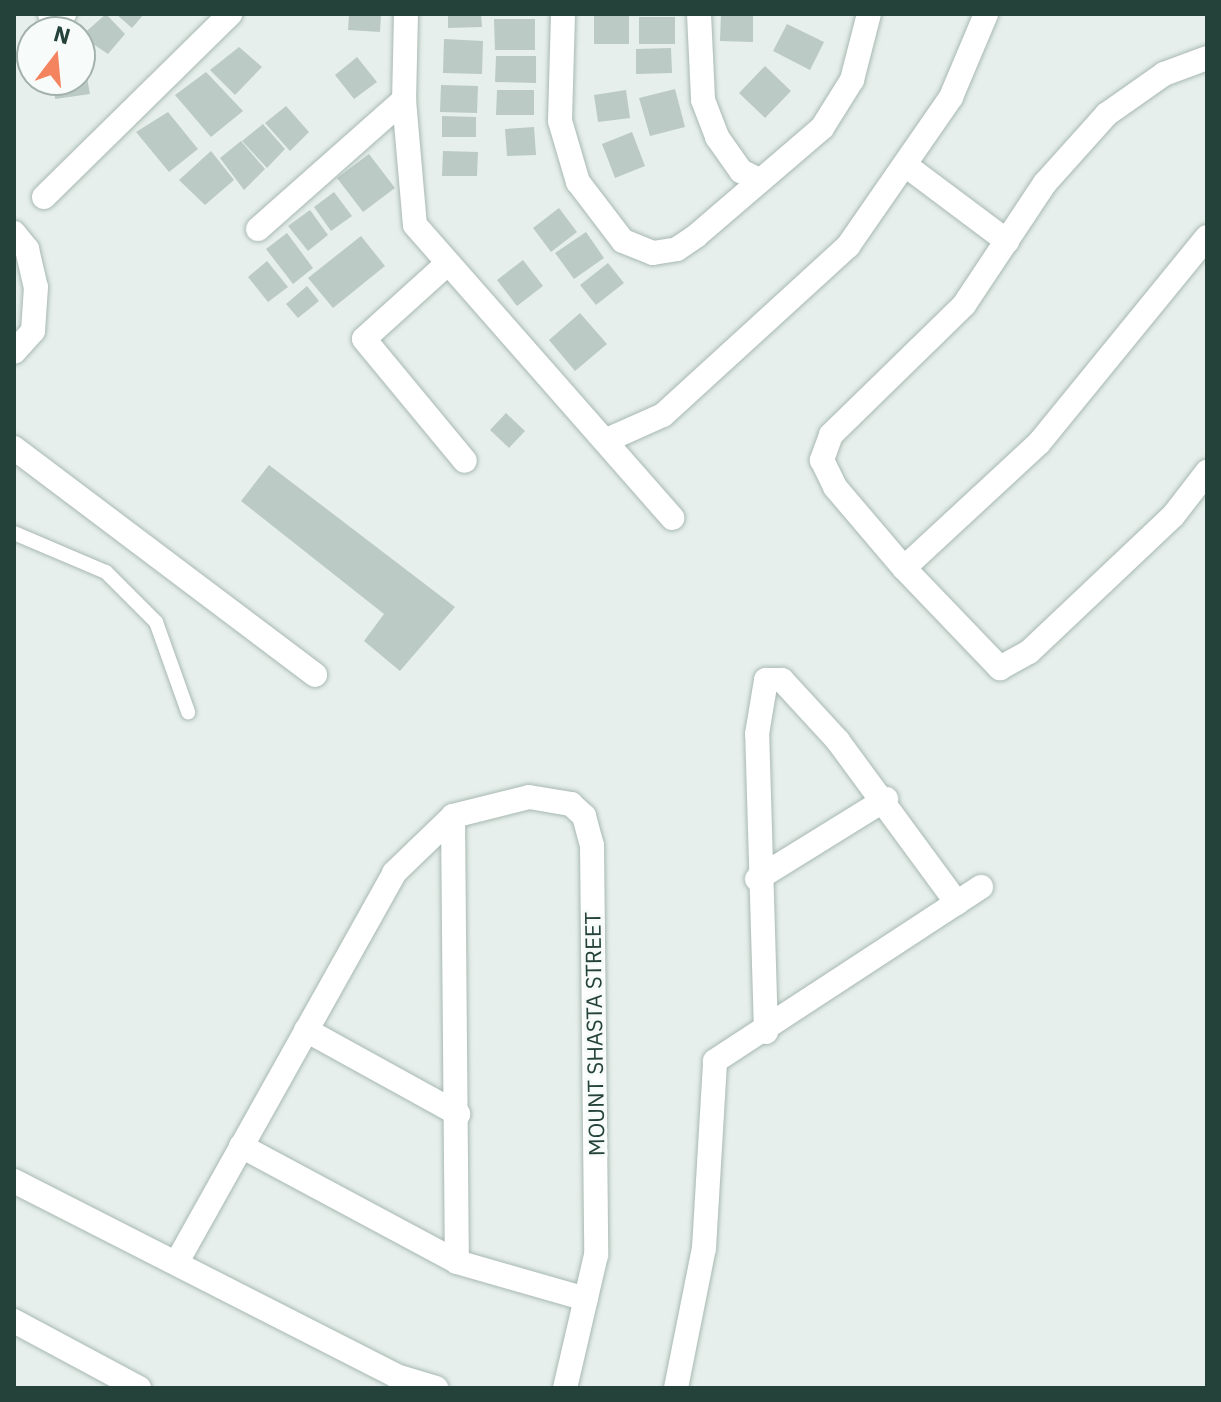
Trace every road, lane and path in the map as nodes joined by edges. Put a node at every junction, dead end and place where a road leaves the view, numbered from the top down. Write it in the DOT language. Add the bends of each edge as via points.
graph roads {
  1 [pos="50,14"];
  2 [pos="64,14"];
  3 [pos="230,14"];
  4 [pos="406,14"];
  5 [pos="563,14"];
  6 [pos="699,14"];
  7 [pos="869,14"];
  8 [pos="986,14"];
  9 [pos="1207,58"];
  10 [pos="404,100"];
  11 [pos="908,167"];
  12 [pos="757,179"];
  13 [pos="44,197"];
  14 [pos="258,229"];
  15 [pos="1207,237"];
  16 [pos="20,241"];
  17 [pos="1007,241"];
  18 [pos="448,263"];
  19 [pos="14,352"];
  20 [pos="607,440"];
  21 [pos="14,448"];
  22 [pos="465,461"];
  23 [pos="1207,472"];
  24 [pos="672,518"];
  25 [pos="14,533"];
  26 [pos="904,568"];
  27 [pos="315,675"];
  28 [pos="188,712"];
  29 [pos="886,799"];
  30 [pos="453,816"];
  31 [pos="757,879"];
  32 [pos="981,887"];
  33 [pos="957,903"];
  34 [pos="306,1030"];
  35 [pos="766,1032"];
  36 [pos="458,1114"];
  37 [pos="241,1146"];
  38 [pos="14,1181"];
  39 [pos="177,1262"];
  40 [pos="457,1262"];
  41 [pos="586,1299"];
  42 [pos="14,1321"];
  43 [pos="139,1388"];
  44 [pos="436,1388"];
  45 [pos="565,1388"];
  46 [pos="676,1388"];
  1 -- 2 [label="street" via="59,20"];
  3 -- 13 [label="street"];
  4 -- 10 [label="street"];
  5 -- 12 [label="street" via="560,121 578,182 623,241 642,252 677,249"];
  6 -- 12 [label="street" via="703,100 717,137 741,171"];
  7 -- 12 [label="street" via="852,80 822,128"];
  8 -- 11 [label="street" via="951,97"];
  9 -- 17 [label="street" via="1164,74 1107,114 1045,183"];
  10 -- 14 [label="street"];
  10 -- 18 [label="street" via="415,225"];
  11 -- 17 [label="street"];
  11 -- 20 [label="street" via="848,246 726,363 663,415"];
  15 -- 26 [label="street" via="1039,443"];
  16 -- 19 [label="street" via="36,287 33,331"];
  17 -- 26 [label="street" via="964,305 831,435 822,460 835,487"];
  18 -- 20 [label="street"];
  18 -- 22 [label="street" via="364,339"];
  20 -- 24 [label="street"];
  21 -- 27 [label="street"];
  23 -- 26 [label="street" via="1173,516 1029,652 1000,668"];
  25 -- 28 [label="lane" via="106,572 156,622"];
  29 -- 31 [label="street"];
  29 -- 31 [label="street" via="782,680 766,680 757,734"];
  29 -- 33 [label="street"];
  30 -- 34 [label="street" via="394,873"];
  30 -- 36 [label="street"];
  30 -- 41 [label="street, MOUNT SHASTA STREET" via="529,797 571,804 584,816 592,845 596,1255"];
  31 -- 35 [label="street"];
  32 -- 33 [label="street"];
  33 -- 35 [label="street"];
  34 -- 36 [label="street"];
  34 -- 37 [label="street"];
  35 -- 46 [label="street" via="715,1061 704,1248"];
  36 -- 40 [label="street"];
  37 -- 39 [label="street"];
  37 -- 40 [label="street"];
  38 -- 39 [label="street"];
  39 -- 44 [label="street" via="396,1376"];
  40 -- 41 [label="street"];
  41 -- 45 [label="street, MOUNT SHASTA STREET"];
  42 -- 43 [label="street"];
}
